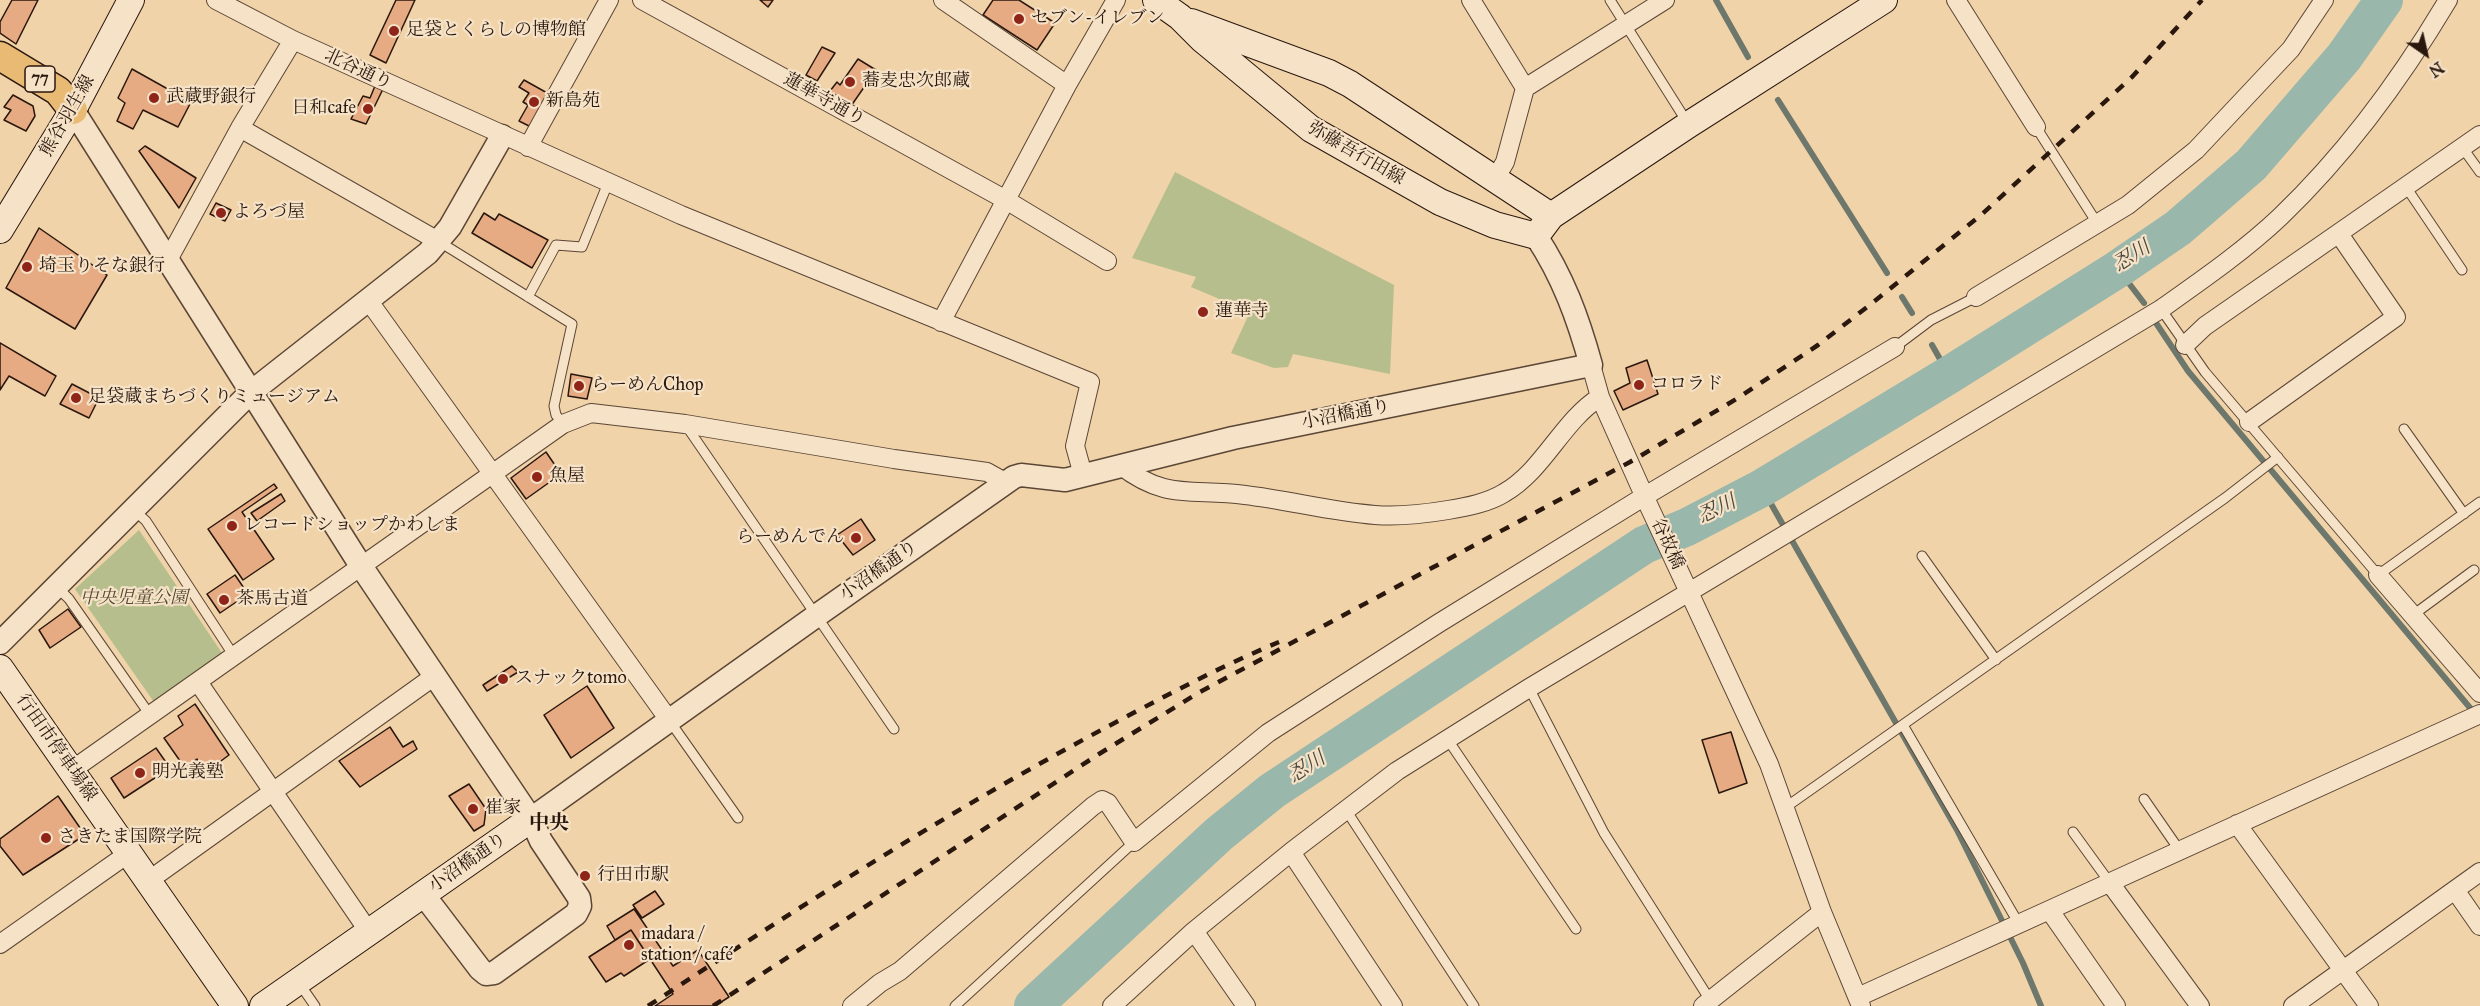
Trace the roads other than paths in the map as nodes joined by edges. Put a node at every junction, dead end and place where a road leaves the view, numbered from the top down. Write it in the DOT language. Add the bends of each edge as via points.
graph roads {
  1 [pos="131,0"];
  2 [pos="216,0"];
  3 [pos="609,0"];
  4 [pos="642,0"];
  5 [pos="943,0"];
  6 [pos="1116,0"];
  7 [pos="1155,0"];
  8 [pos="1471,0"];
  9 [pos="1610,0"];
  10 [pos="1665,0"];
  11 [pos="1884,0"];
  12 [pos="1956,0"];
  13 [pos="2324,0"];
  14 [pos="2448,0"];
  15 [pos="1180,17"];
  16 [pos="1625,25"];
  17 [pos="292,40"];
  18 [pos="0,56"];
  19 [pos="1066,85"];
  20 [pos="1525,88"];
  21 [pos="73,110"];
  22 [pos="1688,125"];
  23 [pos="2036,127"];
  24 [pos="240,128"];
  25 [pos="2480,135"];
  26 [pos="502,136"];
  27 [pos="528,147"];
  28 [pos="2462,147"];
  29 [pos="2480,172"];
  30 [pos="1496,179"];
  31 [pos="608,183"];
  32 [pos="2406,187"];
  33 [pos="1006,200"];
  34 [pos="2097,223"];
  35 [pos="1544,226"];
  36 [pos="0,230"];
  37 [pos="2339,234"];
  38 [pos="438,241"];
  39 [pos="168,260"];
  40 [pos="1107,261"];
  41 [pos="2462,270"];
  42 [pos="528,297"];
  43 [pos="1976,297"];
  44 [pos="368,300"];
  45 [pos="2160,309"];
  46 [pos="941,322"];
  47 [pos="2185,345"];
  48 [pos="1895,347"];
  49 [pos="1591,366"];
  50 [pos="250,393"];
  51 [pos="1600,397"];
  52 [pos="2249,422"];
  53 [pos="563,424"];
  54 [pos="685,424"];
  55 [pos="2404,429"];
  56 [pos="2278,457"];
  57 [pos="1120,465"];
  58 [pos="492,473"];
  59 [pos="1083,475"];
  60 [pos="1005,482"];
  61 [pos="1646,499"];
  62 [pos="2480,502"];
  63 [pos="134,509"];
  64 [pos="2464,514"];
  65 [pos="1922,556"];
  66 [pos="361,566"];
  67 [pos="2474,570"];
  68 [pos="2378,575"];
  69 [pos="56,586"];
  70 [pos="1688,590"];
  71 [pos="2413,615"];
  72 [pos="816,616"];
  73 [pos="0,643"];
  74 [pos="234,656"];
  75 [pos="1996,660"];
  76 [pos="0,668"];
  77 [pos="436,675"];
  78 [pos="198,682"];
  79 [pos="1529,688"];
  80 [pos="2480,693"];
  81 [pos="2480,714"];
  82 [pos="150,715"];
  83 [pos="669,720"];
  84 [pos="1903,725"];
  85 [pos="894,729"];
  86 [pos="1448,740"];
  87 [pos="72,770"];
  88 [pos="273,790"];
  89 [pos="2144,799"];
  90 [pos="1786,807"];
  91 [pos="1346,810"];
  92 [pos="531,819"];
  93 [pos="738,819"];
  94 [pos="2237,824"];
  95 [pos="2073,832"];
  96 [pos="1134,842"];
  97 [pos="2180,851"];
  98 [pos="1291,852"];
  99 [pos="129,853"];
  100 [pos="2480,872"];
  101 [pos="148,881"];
  102 [pos="2110,883"];
  103 [pos="2455,890"];
  104 [pos="423,894"];
  105 [pos="2050,910"];
  106 [pos="1822,912"];
  107 [pos="2019,924"];
  108 [pos="2480,926"];
  109 [pos="1576,929"];
  110 [pos="1194,931"];
  111 [pos="369,932"];
  112 [pos="0,944"];
  113 [pos="2344,970"];
  114 [pos="298,982"];
  115 [pos="1860,1002"];
  116 [pos="1707,1003"];
  117 [pos="235,1006"];
  118 [pos="263,1006"];
  119 [pos="315,1006"];
  120 [pos="852,1006"];
  121 [pos="955,1006"];
  122 [pos="1112,1006"];
  123 [pos="1246,1006"];
  124 [pos="1393,1006"];
  125 [pos="1474,1006"];
  126 [pos="2116,1006"];
  127 [pos="2200,1006"];
  128 [pos="2293,1006"];
  129 [pos="2369,1006"];
  1 -- 21 [label="main road, 熊谷羽生線"];
  2 -- 17 [label="street, 北谷通り"];
  3 -- 27 [label="street"];
  4 -- 33 [label="street, 蓮華寺通り"];
  5 -- 19 [label="street"];
  6 -- 19 [label="street"];
  7 -- 15 [label="main road, 弥藤吾行田線"];
  8 -- 20 [label="street"];
  9 -- 16 [label="lane"];
  10 -- 16 [label="street"];
  11 -- 22 [label="main road"];
  12 -- 23 [label="street"];
  13 -- 34 [label="street" via="2291,49 2196,150 2128,205"];
  14 -- 45 [label="street" via="2403,72 2342,152 2251,243"];
  15 -- 30 [label="main road, 弥藤吾行田線" via="1329,73"];
  15 -- 35 [label="main road, 弥藤吾行田線" via="1311,129 1440,202 1495,225"];
  16 -- 20 [label="street"];
  16 -- 22 [label="lane"];
  17 -- 24 [label="street"];
  17 -- 26 [label="street, 北谷通り"];
  18 -- 21 [label="main road, 77" via="58,91"];
  19 -- 33 [label="street"];
  20 -- 30 [label="street"];
  21 -- 36 [label="main road, 熊谷羽生線"];
  21 -- 39 [label="street"];
  22 -- 35 [label="main road"];
  23 -- 34 [label="lane"];
  24 -- 38 [label="street"];
  24 -- 39 [label="street"];
  25 -- 28 [label="street"];
  26 -- 27 [label="street, 北谷通り"];
  26 -- 38 [label="street"];
  27 -- 31 [label="street, 北谷通り"];
  28 -- 29 [label="lane"];
  28 -- 32 [label="street"];
  30 -- 35 [label="main road, 弥藤吾行田線"];
  31 -- 42 [label="lane" via="582,247 556,245"];
  31 -- 46 [label="street, 北谷通り"];
  32 -- 37 [label="street"];
  32 -- 41 [label="lane"];
  33 -- 40 [label="street, 蓮華寺通り"];
  33 -- 46 [label="street"];
  34 -- 43 [label="street"];
  35 -- 49 [label="street"];
  37 -- 47 [label="street" via="2205,326"];
  37 -- 52 [label="street" via="2396,317"];
  38 -- 42 [label="lane"];
  38 -- 44 [label="street"];
  39 -- 50 [label="street"];
  42 -- 53 [label="lane" via="572,324 554,406"];
  43 -- 48 [label="lane" via="1931,320"];
  44 -- 50 [label="street"];
  44 -- 58 [label="street"];
  45 -- 47 [label="lane"];
  45 -- 70 [label="street"];
  46 -- 59 [label="street, 北谷通り" via="1090,382 1075,446"];
  47 -- 52 [label="lane"];
  48 -- 61 [label="street"];
  49 -- 51 [label="street, 谷故橋"];
  49 -- 57 [label="street, 小沼橋通り" via="1233,438"];
  50 -- 63 [label="street"];
  50 -- 66 [label="street"];
  51 -- 57 [label="street" via="1504,494 1426,513 1375,515 1243,495 1185,493 1150,485"];
  51 -- 61 [label="street, 谷故橋"];
  52 -- 56 [label="lane"];
  53 -- 54 [label="street" via="591,413"];
  53 -- 58 [label="street"];
  54 -- 60 [label="street" via="987,472"];
  54 -- 72 [label="lane"];
  55 -- 64 [label="lane"];
  56 -- 68 [label="lane"];
  56 -- 75 [label="lane"];
  57 -- 59 [label="street, 小沼橋通り"];
  58 -- 66 [label="street"];
  58 -- 83 [label="street"];
  59 -- 60 [label="street, 小沼橋通り" via="1065,480 1021,475"];
  60 -- 72 [label="street, 小沼橋通り"];
  61 -- 70 [label="street, 谷故橋"];
  61 -- 96 [label="street" via="1439,623 1268,733"];
  62 -- 64 [label="lane"];
  63 -- 69 [label="street"];
  63 -- 74 [label="lane" via="146,521"];
  64 -- 68 [label="lane"];
  65 -- 75 [label="lane"];
  66 -- 74 [label="street"];
  66 -- 77 [label="street"];
  67 -- 71 [label="lane"];
  68 -- 71 [label="street"];
  69 -- 73 [label="street"];
  69 -- 82 [label="lane"];
  70 -- 79 [label="street"];
  70 -- 90 [label="street, 谷故橋"];
  71 -- 80 [label="street"];
  72 -- 83 [label="street, 小沼橋通り"];
  72 -- 85 [label="lane"];
  74 -- 78 [label="street"];
  75 -- 84 [label="lane"];
  76 -- 87 [label="main road, 行田市停車場線"];
  77 -- 88 [label="street"];
  77 -- 92 [label="street"];
  78 -- 82 [label="street"];
  78 -- 88 [label="street"];
  79 -- 86 [label="street"];
  79 -- 116 [label="lane" via="1604,833"];
  81 -- 94 [label="street"];
  82 -- 87 [label="street"];
  83 -- 92 [label="street, 小沼橋通り"];
  83 -- 93 [label="lane"];
  84 -- 90 [label="lane"];
  84 -- 107 [label="lane"];
  86 -- 91 [label="street" via="1397,771"];
  86 -- 109 [label="lane"];
  87 -- 99 [label="main road, 行田市停車場線"];
  88 -- 101 [label="street"];
  88 -- 111 [label="street"];
  89 -- 97 [label="lane"];
  90 -- 106 [label="street, 谷故橋"];
  91 -- 98 [label="street"];
  91 -- 125 [label="lane"];
  92 -- 104 [label="main road, 小沼橋通り"];
  92 -- 104 [label="street" via="541,842 579,898 580,906 576,914 494,973 486,974 480,969"];
  94 -- 97 [label="street"];
  94 -- 113 [label="street"];
  95 -- 102 [label="lane"];
  96 -- 120 [label="street" via="1102,800"];
  96 -- 121 [label="lane"];
  97 -- 102 [label="street"];
  98 -- 110 [label="street"];
  98 -- 124 [label="street"];
  99 -- 101 [label="main road, 行田市停車場線"];
  99 -- 112 [label="street"];
  100 -- 103 [label="street"];
  101 -- 117 [label="main road, 行田市停車場線"];
  102 -- 105 [label="street"];
  102 -- 127 [label="street"];
  103 -- 108 [label="street"];
  103 -- 113 [label="street"];
  104 -- 111 [label="main road, 小沼橋通り"];
  105 -- 107 [label="street"];
  105 -- 126 [label="street"];
  106 -- 115 [label="street, 谷故橋"];
  106 -- 116 [label="street"];
  107 -- 115 [label="street"];
  110 -- 122 [label="street"];
  110 -- 123 [label="street"];
  111 -- 114 [label="main road, 小沼橋通り"];
  113 -- 128 [label="street"];
  113 -- 129 [label="street"];
  114 -- 118 [label="main road, 小沼橋通り"];
  114 -- 119 [label="lane"];
}
